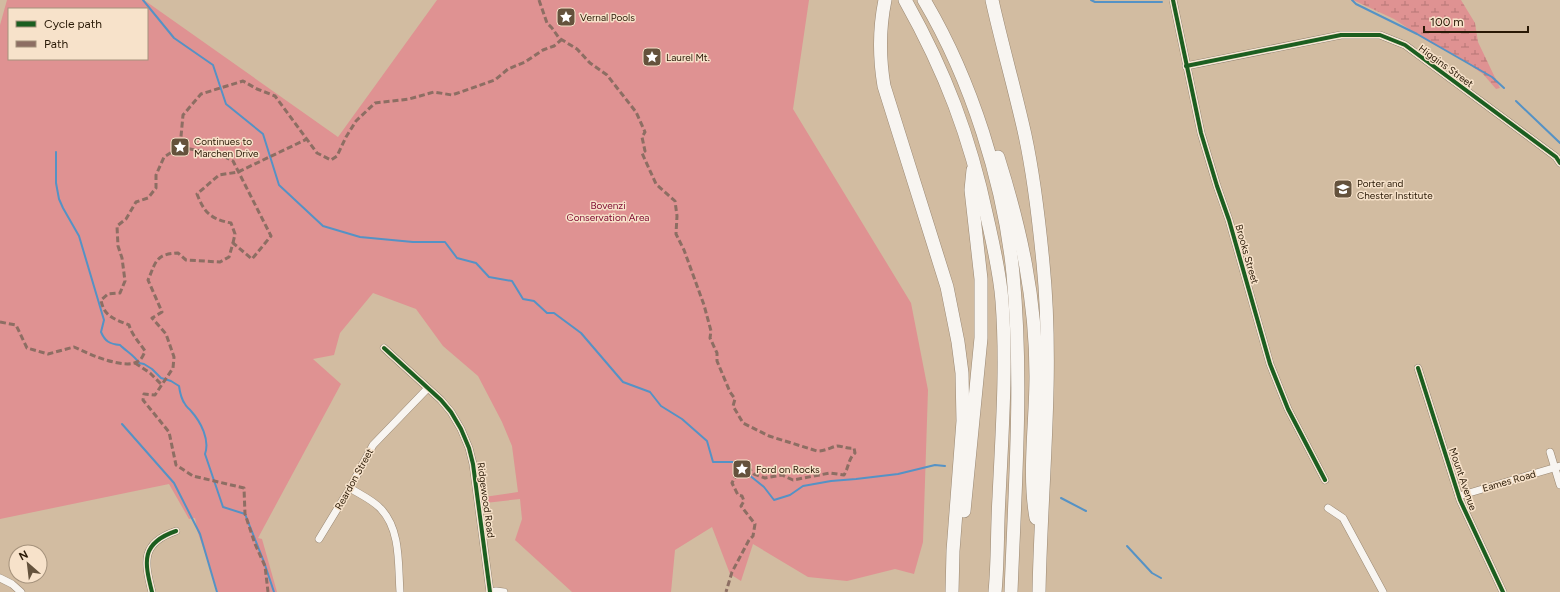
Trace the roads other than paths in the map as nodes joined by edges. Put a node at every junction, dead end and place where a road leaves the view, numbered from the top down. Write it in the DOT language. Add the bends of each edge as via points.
graph roads {
  1 [pos="885,0"];
  2 [pos="905,0"];
  3 [pos="924,0"];
  4 [pos="992,0"];
  5 [pos="1173,0"];
  6 [pos="1186,66"];
  7 [pos="979,121"];
  8 [pos="974,158"];
  9 [pos="1560,163"];
  10 [pos="384,348"];
  11 [pos="1418,368"];
  12 [pos="427,389"];
  13 [pos="1550,452"];
  14 [pos="1557,467"];
  15 [pos="1325,480"];
  16 [pos="1560,485"];
  17 [pos="350,488"];
  18 [pos="1459,496"];
  19 [pos="1328,508"];
  20 [pos="176,531"];
  21 [pos="319,539"];
  22 [pos="1040,544"];
  23 [pos="0,578"];
  24 [pos="953,578"];
  25 [pos="21,592"];
  26 [pos="152,592"];
  27 [pos="400,592"];
  28 [pos="490,592"];
  29 [pos="504,592"];
  30 [pos="952,592"];
  31 [pos="995,592"];
  32 [pos="1011,592"];
  33 [pos="1039,592"];
  34 [pos="1383,592"];
  35 [pos="1503,592"];
  1 -- 24 [label="highway" via="880,40 884,86 947,287 962,373 963,421"];
  2 -- 8 [label="highway" via="940,67"];
  3 -- 7 [label="highway" via="956,64"];
  4 -- 22 [label="highway" via="1025,135 1043,264 1047,320 1047,401"];
  5 -- 6 [label="street, Brooks Street"];
  6 -- 9 [label="street, Higgins Street" via="1341,35 1380,35 1405,46 1556,157"];
  6 -- 15 [label="street, Brooks Street" via="1202,133 1271,368 1284,402"];
  7 -- 22 [label="highway" via="1000,163 1021,239 1031,292 1036,378 1033,504"];
  7 -- 32 [label="highway" via="1003,214 1015,299 1018,414"];
  8 -- 24 [label="highway" via="971,190 981,279 981,338 966,499 958,565"];
  8 -- 31 [label="highway" via="993,240 1002,300 1004,363"];
  10 -- 12 [label="street, Ridgewood Road"];
  11 -- 18 [label="street, Mount Avenue"];
  12 -- 17 [label="street, Reardon Street" via="373,445"];
  12 -- 28 [label="street, Ridgewood Road" via="451,412 461,429 474,464"];
  13 -- 14 [label="street"];
  14 -- 16 [label="street"];
  14 -- 18 [label="street, Eames Road"];
  17 -- 21 [label="street, Reardon Street"];
  17 -- 27 [label="street" via="380,508 389,519 395,534"];
  18 -- 35 [label="street, Mount Avenue"];
  19 -- 34 [label="street" via="1343,518"];
  20 -- 26 [label="street" via="158,538 149,550 146,564"];
  22 -- 33 [label="highway"];
  23 -- 25 [label="street"];
  24 -- 30 [label="highway"];
  28 -- 29 [label="street"];
}
